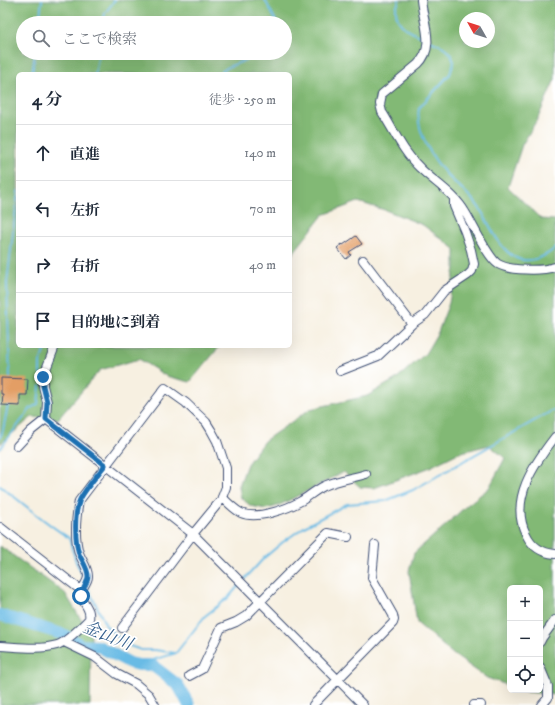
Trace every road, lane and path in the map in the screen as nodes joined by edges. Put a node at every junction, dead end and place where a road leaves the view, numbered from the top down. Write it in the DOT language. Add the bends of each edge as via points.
graph roads {
  1 [pos="421,0"];
  2 [pos="454,198"];
  3 [pos="363,260"];
  4 [pos="555,267"];
  5 [pos="412,324"];
  6 [pos="54,348"];
  7 [pos="340,371"];
  8 [pos="46,419"];
  9 [pos="555,437"];
  10 [pos="16,446"];
  11 [pos="105,465"];
  12 [pos="366,474"];
  13 [pos="222,497"];
  14 [pos="0,527"];
  15 [pos="193,534"];
  16 [pos="348,537"];
  17 [pos="375,545"];
  18 [pos="555,554"];
  19 [pos="82,591"];
  20 [pos="260,602"];
  21 [pos="555,620"];
  22 [pos="122,628"];
  23 [pos="543,637"];
  24 [pos="64,642"];
  25 [pos="0,646"];
  26 [pos="543,674"];
  27 [pos="189,676"];
  28 [pos="338,680"];
  29 [pos="155,705"];
  30 [pos="313,705"];
  31 [pos="363,705"];
  32 [pos="474,705"];
  33 [pos="482,705"];
  34 [pos="542,705"];
  1 -- 2 [label="street" via="427,34 426,54 423,60 382,94 380,104 382,112 409,156"];
  2 -- 4 [label="street" via="465,211 491,258 498,264 540,270"];
  2 -- 5 [label="street" via="454,206 471,250 474,264 472,271 444,291 425,315"];
  3 -- 5 [label="street"];
  5 -- 7 [label="street" via="378,356"];
  6 -- 8 [label="street" via="43,377 47,402"];
  8 -- 10 [label="street"];
  8 -- 11 [label="street"];
  9 -- 18 [label="street" via="529,477 520,504 520,520 534,546 541,551"];
  11 -- 13 [label="street" via="165,388 206,422 217,441 226,468 226,487"];
  11 -- 15 [label="street"];
  11 -- 19 [label="street" via="79,501 76,514 79,554 88,571 87,583"];
  12 -- 13 [label="street" via="324,486 283,510 264,514 242,513"];
  13 -- 15 [label="street"];
  14 -- 19 [label="street"];
  15 -- 20 [label="street"];
  15 -- 22 [label="street"];
  16 -- 20 [label="street" via="328,534"];
  17 -- 28 [label="street" via="372,578 394,620"];
  19 -- 24 [label="street" via="81,596 90,614"];
  20 -- 27 [label="street" via="246,616 221,628 202,669"];
  20 -- 28 [label="street"];
  21 -- 23 [label="street"];
  24 -- 25 [label="street" via="36,648"];
  24 -- 29 [label="street" via="95,657 117,674 136,684 149,695"];
  26 -- 34 [label="street" via="548,686 548,698"];
  28 -- 30 [label="street"];
  28 -- 31 [label="street"];
  32 -- 33 [label="street"];
}
